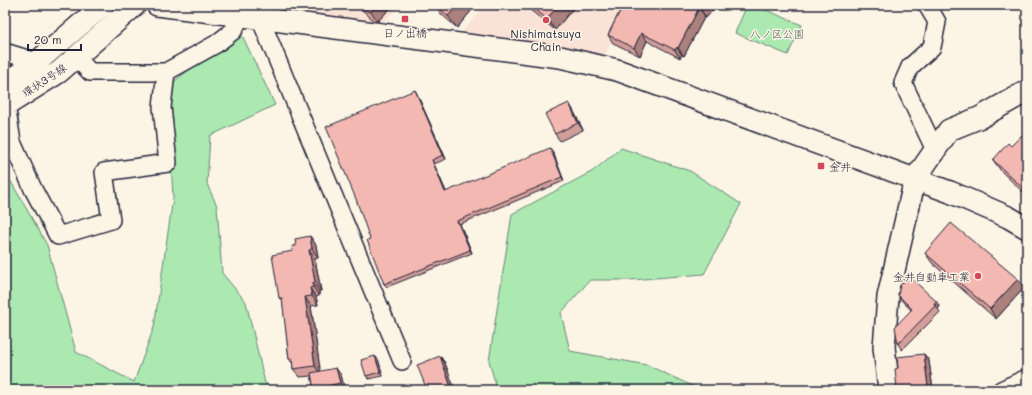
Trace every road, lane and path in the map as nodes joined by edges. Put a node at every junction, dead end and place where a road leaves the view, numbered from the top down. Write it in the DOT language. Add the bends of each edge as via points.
graph roads {
  1 [pos="103,5"];
  2 [pos="135,5"];
  3 [pos="157,5"];
  4 [pos="927,5"];
  5 [pos="250,17"];
  6 [pos="5,52"];
  7 [pos="76,57"];
  8 [pos="37,62"];
  9 [pos="166,72"];
  10 [pos="5,83"];
  11 [pos="1027,91"];
  12 [pos="5,106"];
  13 [pos="5,112"];
  14 [pos="935,150"];
  15 [pos="915,179"];
  16 [pos="1027,228"];
  17 [pos="402,361"];
  18 [pos="1027,378"];
  19 [pos="889,390"];
  20 [pos="1001,390"];
  1 -- 8 [label="street, 環状3号線"];
  2 -- 7 [label="street, 環状3号線"];
  3 -- 5 [label="street"];
  4 -- 14 [label="street" via="937,22 932,47 910,67 903,83"];
  5 -- 9 [label="street" via="216,44"];
  5 -- 15 [label="street" via="560,57 617,70"];
  5 -- 17 [label="street"];
  6 -- 8 [label="street"];
  7 -- 9 [label="street" via="90,72"];
  7 -- 12 [label="street, 環状3号線" via="59,72"];
  8 -- 10 [label="street, 環状3号線"];
  9 -- 13 [label="street" via="162,107 168,163 104,172 111,220 58,236 12,142 8,116"];
  11 -- 14 [label="street" via="949,130"];
  14 -- 15 [label="street"];
  15 -- 16 [label="street" via="1008,217"];
  15 -- 19 [label="street" via="888,297 884,347"];
  18 -- 20 [label="street"];
}
